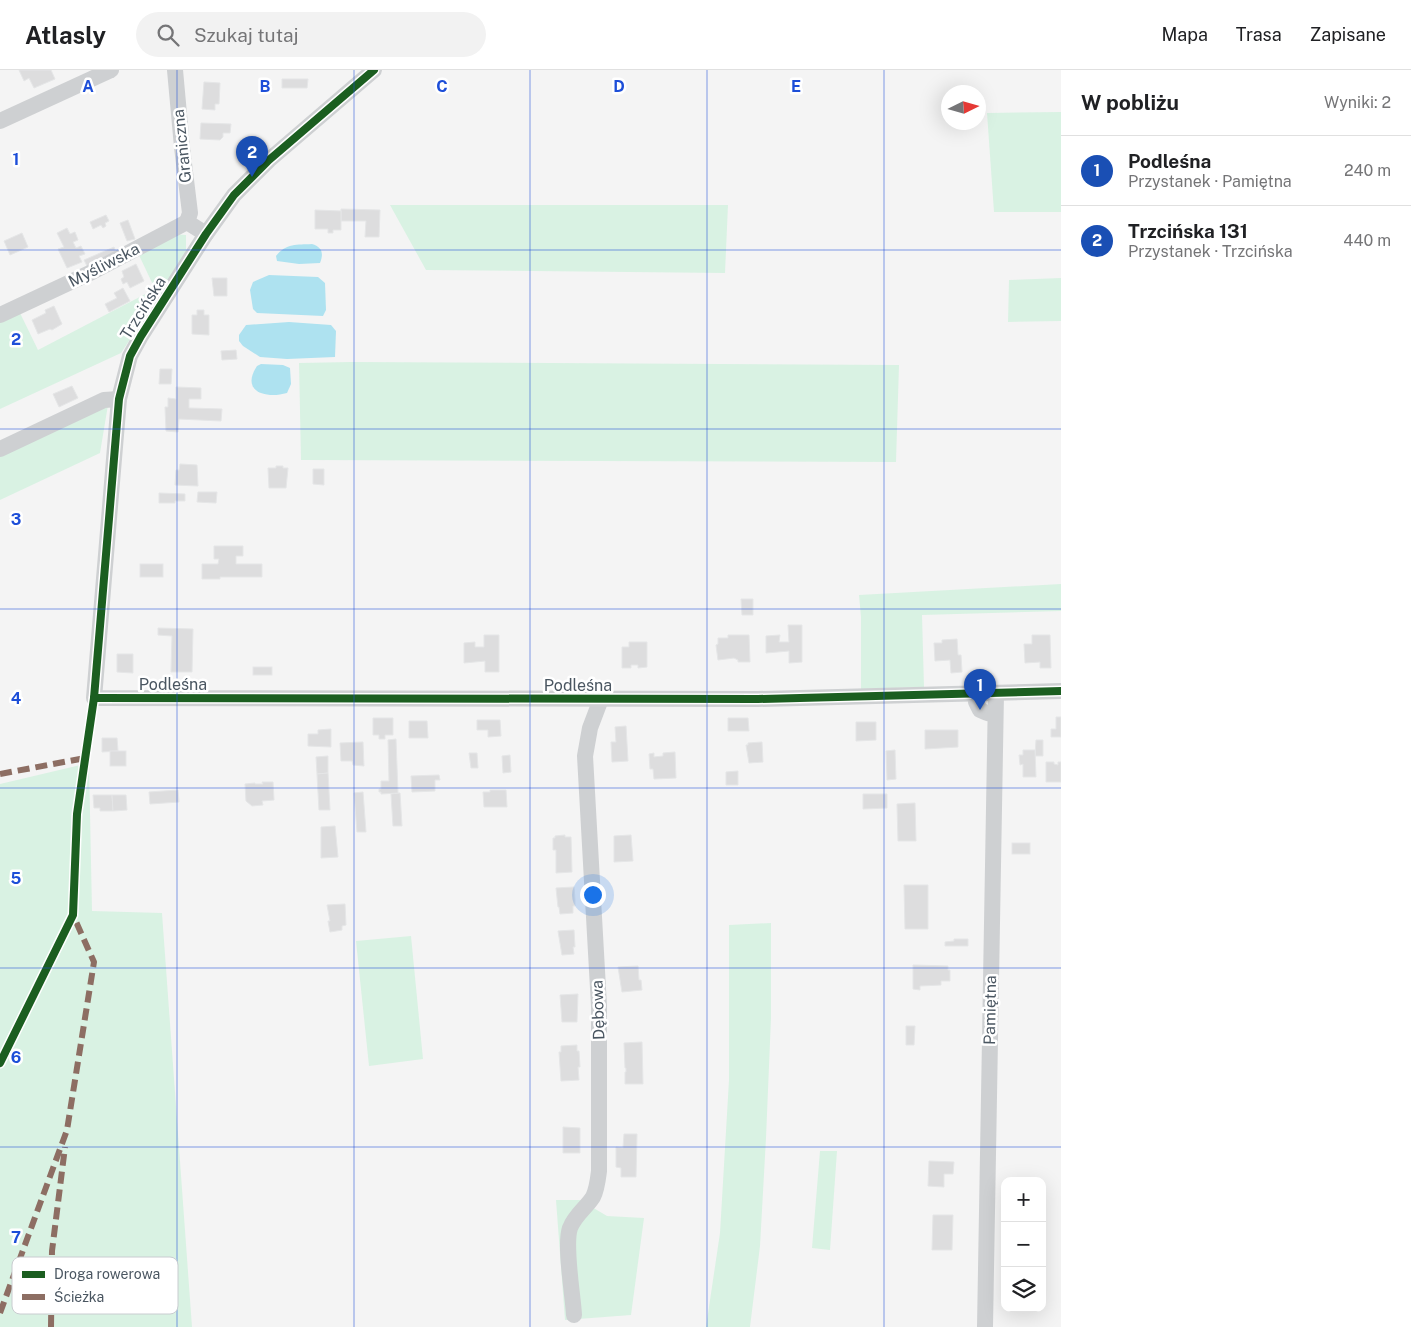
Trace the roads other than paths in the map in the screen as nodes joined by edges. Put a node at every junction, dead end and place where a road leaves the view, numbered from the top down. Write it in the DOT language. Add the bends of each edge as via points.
graph roads {
  1 [pos="111,70"];
  2 [pos="175,70"];
  3 [pos="374,70"];
  4 [pos="0,121"];
  5 [pos="188,222"];
  6 [pos="206,234"];
  7 [pos="0,316"];
  8 [pos="119,399"];
  9 [pos="0,449"];
  10 [pos="1061,691"];
  11 [pos="996,693"];
  12 [pos="976,694"];
  13 [pos="94,698"];
  14 [pos="601,699"];
  15 [pos="995,714"];
  16 [pos="574,1316"];
  17 [pos="985,1327"];
  1 -- 4 [label="street"];
  2 -- 5 [label="street, Graniczna" via="190,213"];
  3 -- 6 [label="street, Trzcińska" via="245,183"];
  5 -- 6 [label="street"];
  5 -- 7 [label="street, Myśliwska"];
  6 -- 8 [label="street, Trzcińska" via="130,356"];
  8 -- 9 [label="street" via="104,400"];
  8 -- 13 [label="street, Trzcińska"];
  10 -- 11 [label="street, Podleśna"];
  11 -- 12 [label="street, Podleśna"];
  11 -- 15 [label="street, Pamiętna"];
  12 -- 14 [label="street, Podleśna"];
  12 -- 15 [label="street" via="980,710"];
  13 -- 14 [label="street, Podleśna"];
  14 -- 16 [label="street, Dębowa" via="590,728 585,756 599,1006 599,1171 593,1196 570,1229 568,1249"];
  15 -- 17 [label="street, Pamiętna"];
}
